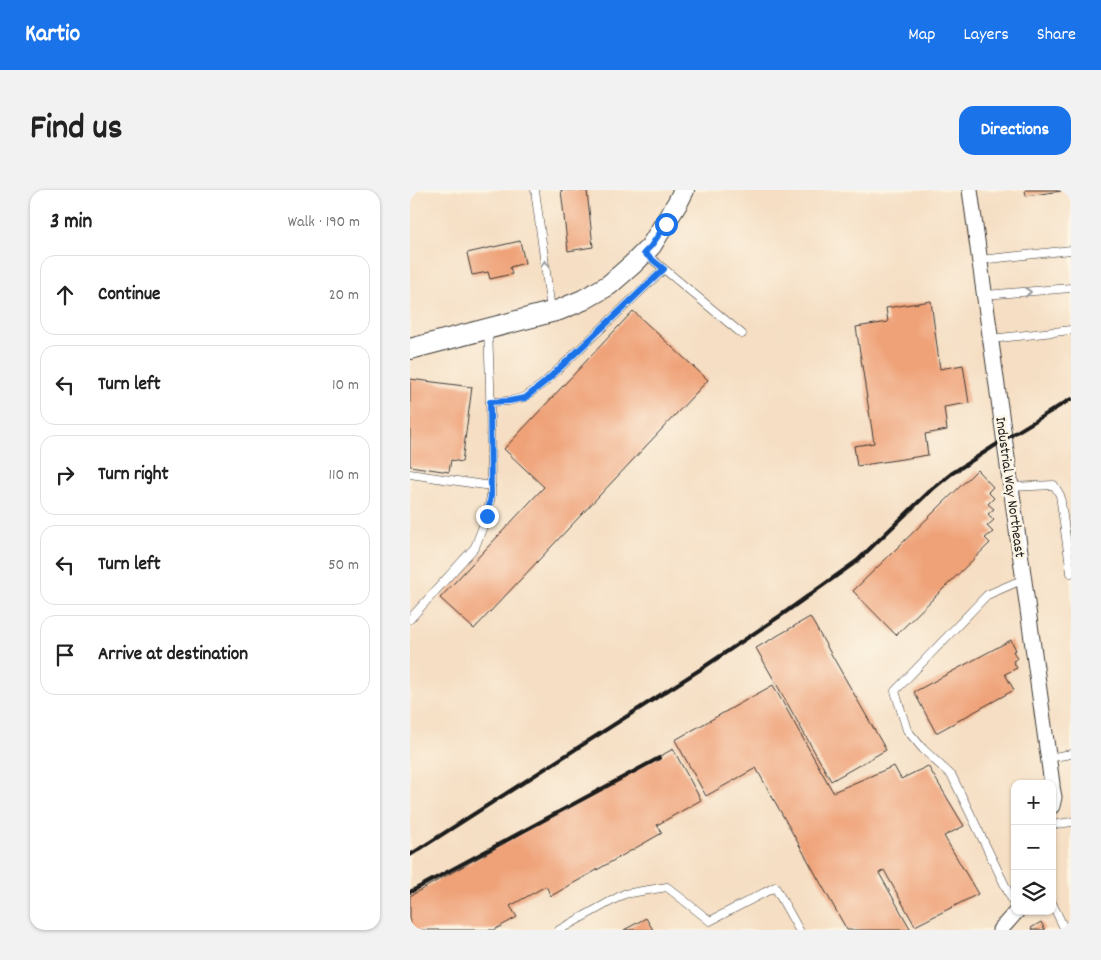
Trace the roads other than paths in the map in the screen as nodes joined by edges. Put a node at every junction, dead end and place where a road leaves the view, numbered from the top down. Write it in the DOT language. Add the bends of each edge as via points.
graph roads {
  1 [pos="536,190"];
  2 [pos="684,190"];
  3 [pos="970,190"];
  4 [pos="1071,250"];
  5 [pos="644,253"];
  6 [pos="980,260"];
  7 [pos="664,269"];
  8 [pos="1071,288"];
  9 [pos="985,295"];
  10 [pos="551,312"];
  11 [pos="488,329"];
  12 [pos="1071,330"];
  13 [pos="742,334"];
  14 [pos="991,339"];
  15 [pos="410,349"];
  16 [pos="490,402"];
  17 [pos="410,474"];
  18 [pos="491,486"];
  19 [pos="1011,487"];
  20 [pos="1071,573"];
  21 [pos="1024,579"];
  22 [pos="410,619"];
  23 [pos="1071,754"];
  24 [pos="1048,758"];
  25 [pos="1051,780"];
  26 [pos="1071,822"];
  27 [pos="1056,824"];
  28 [pos="1011,898"];
  29 [pos="1056,911"];
  30 [pos="1013,915"];
  31 [pos="559,930"];
  32 [pos="799,930"];
  33 [pos="1000,930"];
  34 [pos="1065,930"];
  10 -- 1 [label="lane, one-way"];
  2 -- 5 [label="street" via="666,224"];
  3 -- 6 [label="street, Industrial Way Northeast"];
  4 -- 6 [label="lane"];
  5 -- 7 [label="lane"];
  5 -- 10 [label="street" via="609,285 583,300"];
  6 -- 9 [label="street, Industrial Way Northeast"];
  7 -- 13 [label="lane"];
  7 -- 16 [label="lane" via="525,398"];
  9 -- 8 [label="lane, one-way"];
  9 -- 14 [label="street, Industrial Way Northeast"];
  10 -- 11 [label="street"];
  11 -- 15 [label="street"];
  11 -- 16 [label="lane"];
  12 -- 14 [label="lane"];
  14 -- 19 [label="street, Industrial Way Northeast"];
  16 -- 18 [label="lane"];
  17 -- 18 [label="lane"];
  18 -- 22 [label="lane" via="487,516 475,547"];
  19 -- 20 [label="lane" via="1054,485 1060,495"];
  19 -- 21 [label="street, Industrial Way Northeast"];
  21 -- 24 [label="street, Industrial Way Northeast"];
  21 -- 28 [label="lane" via="987,595 895,691 906,730 952,776"];
  23 -- 24 [label="lane"];
  24 -- 25 [label="street, Industrial Way Northeast"];
  26 -- 27 [label="lane"];
  29 -- 34 [label="lane"];
  30 -- 33 [label="street"];
  31 -- 32 [label="lane" via="624,894 667,887 710,921 775,887"];
}
